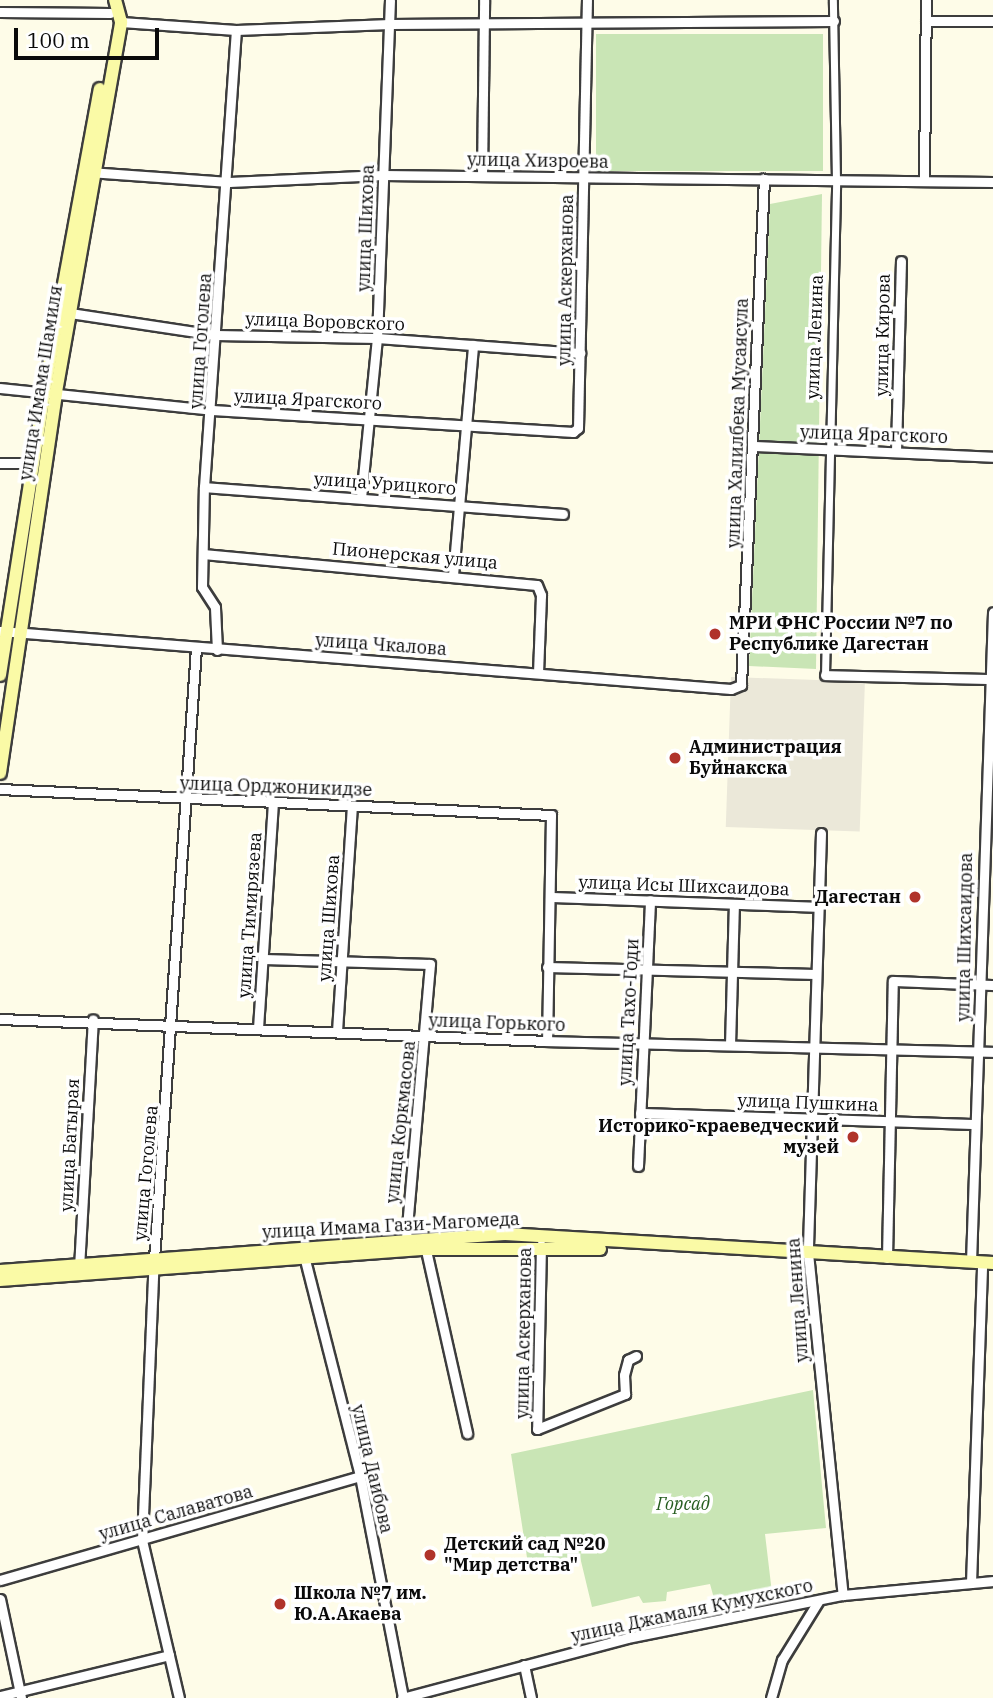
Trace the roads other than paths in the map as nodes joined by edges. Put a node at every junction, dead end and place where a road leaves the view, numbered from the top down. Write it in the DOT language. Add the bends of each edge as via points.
graph roads {
  1 [pos="115,0"];
  2 [pos="390,0"];
  3 [pos="484,0"];
  4 [pos="587,0"];
  5 [pos="833,0"];
  6 [pos="926,0"];
  7 [pos="108,6"];
  8 [pos="0,12"];
  9 [pos="834,21"];
  10 [pos="926,21"];
  11 [pos="993,21"];
  12 [pos="121,22"];
  13 [pos="484,23"];
  14 [pos="587,23"];
  15 [pos="390,24"];
  16 [pos="236,30"];
  17 [pos="89,172"];
  18 [pos="383,175"];
  19 [pos="482,176"];
  20 [pos="584,177"];
  21 [pos="764,179"];
  22 [pos="836,180"];
  23 [pos="924,181"];
  24 [pos="229,182"];
  25 [pos="993,182"];
  26 [pos="901,261"];
  27 [pos="70,313"];
  28 [pos="216,335"];
  29 [pos="377,338"];
  30 [pos="473,345"];
  31 [pos="580,353"];
  32 [pos="0,388"];
  33 [pos="50,393"];
  34 [pos="212,410"];
  35 [pos="367,419"];
  36 [pos="466,426"];
  37 [pos="573,432"];
  38 [pos="754,446"];
  39 [pos="828,449"];
  40 [pos="896,451"];
  41 [pos="993,457"];
  42 [pos="0,463"];
  43 [pos="33,463"];
  44 [pos="204,487"];
  45 [pos="361,498"];
  46 [pos="459,505"];
  47 [pos="563,514"];
  48 [pos="203,554"];
  49 [pos="453,575"];
  50 [pos="993,612"];
  51 [pos="8,633"];
  52 [pos="196,648"];
  53 [pos="217,650"];
  54 [pos="744,667"];
  55 [pos="538,673"];
  56 [pos="0,675"];
  57 [pos="825,675"];
  58 [pos="992,679"];
  59 [pos="0,773"];
  60 [pos="0,789"];
  61 [pos="184,799"];
  62 [pos="273,805"];
  63 [pos="352,806"];
  64 [pos="821,833"];
  65 [pos="988,840"];
  66 [pos="550,897"];
  67 [pos="650,900"];
  68 [pos="734,904"];
  69 [pos="817,907"];
  70 [pos="981,915"];
  71 [pos="993,915"];
  72 [pos="264,959"];
  73 [pos="343,961"];
  74 [pos="547,967"];
  75 [pos="648,968"];
  76 [pos="732,971"];
  77 [pos="815,974"];
  78 [pos="979,985"];
  79 [pos="993,985"];
  80 [pos="0,1018"];
  81 [pos="93,1019"];
  82 [pos="174,1023"];
  83 [pos="258,1028"];
  84 [pos="337,1031"];
  85 [pos="425,1036"];
  86 [pos="547,1041"];
  87 [pos="646,1042"];
  88 [pos="730,1045"];
  89 [pos="815,1047"];
  90 [pos="892,1049"];
  91 [pos="978,1052"];
  92 [pos="993,1052"];
  93 [pos="640,1113"];
  94 [pos="813,1118"];
  95 [pos="892,1121"];
  96 [pos="975,1124"];
  97 [pos="638,1166"];
  98 [pos="406,1241"];
  99 [pos="541,1241"];
  100 [pos="424,1245"];
  101 [pos="303,1254"];
  102 [pos="808,1257"];
  103 [pos="887,1258"];
  104 [pos="154,1264"];
  105 [pos="984,1266"];
  106 [pos="79,1269"];
  107 [pos="0,1270"];
  108 [pos="0,1280"];
  109 [pos="636,1356"];
  110 [pos="467,1433"];
  111 [pos="360,1476"];
  112 [pos="142,1540"];
  113 [pos="0,1580"];
  114 [pos="993,1581"];
  115 [pos="971,1583"];
  116 [pos="843,1595"];
  117 [pos="0,1599"];
  118 [pos="819,1600"];
  119 [pos="169,1655"];
  120 [pos="524,1665"];
  121 [pos="21,1695"];
  122 [pos="0,1696"];
  123 [pos="178,1698"];
  124 [pos="402,1698"];
  125 [pos="531,1698"];
  126 [pos="771,1698"];
  1 -- 12 [label="main road, улица Имама Шамиля"];
  2 -- 15 [label="street, улица Шихова"];
  3 -- 13 [label="street"];
  4 -- 14 [label="street, улица Аскерханова"];
  5 -- 9 [label="street, улица Ленина"];
  6 -- 10 [label="street"];
  7 -- 8 [label="street"];
  7 -- 17 [label="main road, улица Имама Шамиля" via="113,24"];
  9 -- 14 [label="street"];
  9 -- 22 [label="street, улица Ленина"];
  10 -- 11 [label="street"];
  10 -- 23 [label="street"];
  12 -- 16 [label="street"];
  12 -- 17 [label="main road, улица Имама Шамиля"];
  13 -- 14 [label="street"];
  13 -- 15 [label="street"];
  13 -- 19 [label="street"];
  14 -- 20 [label="street, улица Аскерханова"];
  15 -- 16 [label="street"];
  15 -- 18 [label="street, улица Шихова"];
  16 -- 24 [label="street, улица Гоголева"];
  17 -- 24 [label="street, улица Хизроева"];
  17 -- 27 [label="main road, улица Имама Шамиля"];
  17 -- 33 [label="main road, улица Имама Шамиля"];
  18 -- 19 [label="street, улица Хизроева"];
  18 -- 24 [label="street, улица Хизроева"];
  18 -- 29 [label="street, улица Шихова"];
  19 -- 20 [label="street, улица Хизроева"];
  20 -- 21 [label="street, улица Хизроева"];
  20 -- 31 [label="street, улица Аскерханова"];
  21 -- 22 [label="street, улица Хизроева"];
  21 -- 38 [label="street, улица Халилбека Мусаясула"];
  22 -- 23 [label="street, улица Хизроева"];
  22 -- 39 [label="street, улица Ленина"];
  23 -- 25 [label="street, улица Хизроева"];
  24 -- 28 [label="street, улица Гоголева"];
  26 -- 40 [label="street, улица Кирова"];
  27 -- 28 [label="street, улица Воровского"];
  27 -- 33 [label="main road, улица Имама Шамиля"];
  28 -- 29 [label="street, улица Воровского"];
  28 -- 34 [label="street, улица Гоголева"];
  29 -- 30 [label="street, улица Воровского"];
  29 -- 35 [label="street, улица Шихова"];
  30 -- 31 [label="street, улица Воровского"];
  30 -- 36 [label="street"];
  31 -- 37 [label="street, улица Аскерханова" via="578,428"];
  32 -- 33 [label="street, улица Ярагского"];
  33 -- 34 [label="street, улица Ярагского"];
  33 -- 43 [label="main road, улица Имама Шамиля"];
  33 -- 51 [label="main road, улица Имама Шамиля"];
  34 -- 35 [label="street, улица Ярагского"];
  34 -- 44 [label="street, улица Гоголева"];
  35 -- 36 [label="street, улица Ярагского"];
  35 -- 45 [label="street, улица Шихова"];
  36 -- 37 [label="street, улица Ярагского"];
  36 -- 46 [label="street"];
  38 -- 39 [label="street, улица Ярагского"];
  38 -- 54 [label="street, улица Халилбека Мусаясула"];
  39 -- 40 [label="street, улица Ярагского"];
  39 -- 57 [label="street, улица Ленина"];
  40 -- 41 [label="street, улица Ярагского"];
  42 -- 43 [label="street"];
  43 -- 51 [label="main road, улица Имама Шамиля"];
  44 -- 45 [label="street, улица Урицкого"];
  44 -- 48 [label="street, улица Гоголева"];
  45 -- 46 [label="street, улица Урицкого"];
  46 -- 47 [label="street, улица Урицкого"];
  46 -- 49 [label="street"];
  48 -- 49 [label="street, Пионерская улица"];
  48 -- 53 [label="street, улица Гоголева" via="202,587 215,607"];
  49 -- 55 [label="street, Пионерская улица" via="537,585 541,595"];
  50 -- 58 [label="street, улица Шихсаидова"];
  51 -- 52 [label="street, улица Чкалова"];
  51 -- 56 [label="main road, улица Имама Шамиля"];
  51 -- 59 [label="main road, улица Имама Шамиля"];
  52 -- 53 [label="street, улица Чкалова"];
  52 -- 61 [label="street, улица Гоголева"];
  53 -- 55 [label="street, улица Чкалова"];
  54 -- 55 [label="street, улица Чкалова" via="741,685 731,689"];
  57 -- 58 [label="street"];
  58 -- 65 [label="street, улица Шихсаидова"];
  60 -- 61 [label="street, улица Орджоникидзе"];
  61 -- 62 [label="street, улица Орджоникидзе"];
  61 -- 82 [label="street, улица Гоголева"];
  62 -- 63 [label="street, улица Орджоникидзе"];
  62 -- 72 [label="street, улица Тимирязева"];
  63 -- 66 [label="street, улица Орджоникидзе" via="551,815"];
  63 -- 73 [label="street, улица Шихова"];
  64 -- 69 [label="street, улица Ленина"];
  65 -- 70 [label="street, улица Шихсаидова"];
  66 -- 67 [label="street, улица Исы Шихсаидова"];
  66 -- 74 [label="street"];
  67 -- 68 [label="street, улица Исы Шихсаидова"];
  67 -- 75 [label="street, улица Тахо-Годи"];
  68 -- 69 [label="street, улица Исы Шихсаидова"];
  68 -- 76 [label="street"];
  69 -- 77 [label="street, улица Ленина"];
  70 -- 71 [label="street"];
  70 -- 78 [label="street, улица Шихсаидова"];
  72 -- 73 [label="street"];
  72 -- 83 [label="street, улица Тимирязева"];
  73 -- 84 [label="street, улица Шихова"];
  73 -- 85 [label="street, улица Коркмасова" via="430,964"];
  74 -- 75 [label="street"];
  74 -- 86 [label="street"];
  75 -- 76 [label="street"];
  75 -- 87 [label="street, улица Тахо-Годи"];
  76 -- 77 [label="street"];
  76 -- 88 [label="street"];
  77 -- 89 [label="street, улица Ленина"];
  78 -- 79 [label="street"];
  78 -- 90 [label="street" via="893,981"];
  78 -- 91 [label="street, улица Шихсаидова"];
  80 -- 81 [label="street, улица Горького"];
  81 -- 82 [label="street, улица Горького"];
  81 -- 106 [label="street, улица Батырая"];
  82 -- 83 [label="street, улица Горького"];
  82 -- 104 [label="street, улица Гоголева"];
  83 -- 84 [label="street, улица Горького"];
  84 -- 85 [label="street, улица Горького"];
  85 -- 86 [label="street, улица Горького"];
  85 -- 98 [label="street, улица Коркмасова"];
  86 -- 87 [label="street, улица Горького"];
  87 -- 88 [label="street, улица Горького"];
  87 -- 93 [label="street, улица Тахо-Годи"];
  88 -- 89 [label="street, улица Горького"];
  89 -- 90 [label="street, улица Горького"];
  89 -- 94 [label="street, улица Ленина"];
  90 -- 91 [label="street, улица Горького"];
  90 -- 95 [label="street"];
  91 -- 92 [label="street, улица Горького"];
  91 -- 96 [label="street, улица Шихсаидова"];
  93 -- 94 [label="street, улица Пушкина"];
  93 -- 97 [label="street, улица Тахо-Годи"];
  94 -- 95 [label="street, улица Пушкина"];
  94 -- 102 [label="street, улица Ленина"];
  95 -- 96 [label="street, улица Пушкина"];
  95 -- 103 [label="street"];
  96 -- 105 [label="street, улица Шихсаидова"];
  98 -- 100 [label="main road, улица Имама Гази-Магомеда"];
  98 -- 101 [label="main road, улица Имама Гази-Магомеда"];
  99 -- 100 [label="main road"];
  99 -- 102 [label="main road"];
  99 -- 109 [label="street, улица Аскерханова" via="537,1429 625,1394 628,1360"];
  100 -- 101 [label="main road"];
  100 -- 110 [label="street"];
  101 -- 104 [label="main road"];
  101 -- 111 [label="street, улица Даибова"];
  102 -- 103 [label="main road"];
  102 -- 105 [label="main road"];
  102 -- 116 [label="street, улица Ленина"];
  103 -- 105 [label="main road"];
  104 -- 106 [label="main road"];
  104 -- 112 [label="street, улица Гоголева"];
  105 -- 115 [label="street, улица Шихсаидова"];
  106 -- 107 [label="main road"];
  106 -- 108 [label="main road"];
  111 -- 112 [label="street, улица Салаватова"];
  111 -- 124 [label="street, улица Даибова"];
  112 -- 113 [label="street, улица Салаватова"];
  112 -- 119 [label="street, улица Гоголева"];
  114 -- 115 [label="street, улица Джамаля Кумухского"];
  115 -- 116 [label="street, улица Джамаля Кумухского"];
  116 -- 118 [label="street, улица Джамаля Кумухского"];
  117 -- 121 [label="street"];
  118 -- 120 [label="street, улица Джамаля Кумухского" via="627,1638"];
  118 -- 126 [label="street" via="782,1660"];
  119 -- 121 [label="street"];
  119 -- 123 [label="street, улица Гоголева"];
  120 -- 124 [label="street, улица Джамаля Кумухского"];
  120 -- 125 [label="street"];
  121 -- 122 [label="street"];
}
